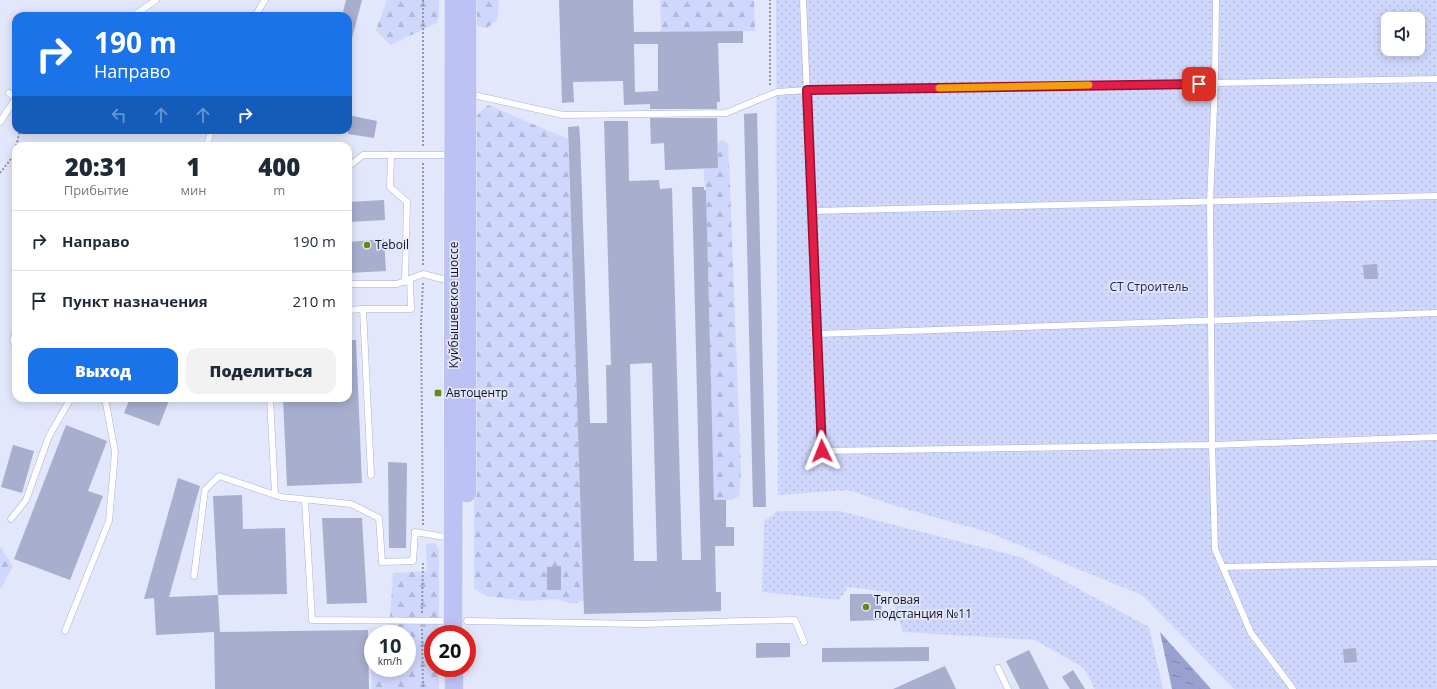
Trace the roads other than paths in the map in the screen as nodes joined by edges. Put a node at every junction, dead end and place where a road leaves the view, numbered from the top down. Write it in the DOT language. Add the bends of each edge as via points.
graph roads {
  1 [pos="156,0"];
  2 [pos="265,0"];
  3 [pos="454,0"];
  4 [pos="467,0"];
  5 [pos="803,0"];
  6 [pos="1216,0"];
  7 [pos="139,12"];
  8 [pos="258,12"];
  9 [pos="1437,79"];
  10 [pos="1215,83"];
  11 [pos="807,90"];
  12 [pos="9,93"];
  13 [pos="468,93"];
  14 [pos="12,95"];
  15 [pos="12,104"];
  16 [pos="0,122"];
  17 [pos="391,155"];
  18 [pos="453,155"];
  19 [pos="352,164"];
  20 [pos="1437,196"];
  21 [pos="1210,202"];
  22 [pos="812,211"];
  23 [pos="408,281"];
  24 [pos="454,282"];
  25 [pos="352,284"];
  26 [pos="363,309"];
  27 [pos="352,310"];
  28 [pos="1437,313"];
  29 [pos="1211,321"];
  30 [pos="817,334"];
  31 [pos="69,402"];
  32 [pos="106,402"];
  33 [pos="270,402"];
  34 [pos="1437,437"];
  35 [pos="1212,445"];
  36 [pos="371,475"];
  37 [pos="275,495"];
  38 [pos="305,500"];
  39 [pos="11,519"];
  40 [pos="454,538"];
  41 [pos="1437,563"];
  42 [pos="1223,568"];
  43 [pos="194,576"];
  44 [pos="444,625"];
  45 [pos="460,625"];
  46 [pos="460,625"];
  47 [pos="476,628"];
  48 [pos="64,632"];
  49 [pos="804,642"];
  50 [pos="998,668"];
  51 [pos="454,677"];
  52 [pos="467,677"];
  53 [pos="454,689"];
  54 [pos="467,689"];
  55 [pos="1008,689"];
  56 [pos="1293,689"];
  1 -- 7 [label="lane"];
  2 -- 8 [label="lane"];
  3 -- 18 [label="main road, Куйбышевское шоссе"];
  4 -- 13 [label="main road, Куйбышевское шоссе"];
  5 -- 11 [label="lane"];
  6 -- 10 [label="lane"];
  9 -- 10 [label="lane"];
  10 -- 11 [label="lane"];
  10 -- 21 [label="lane"];
  11 -- 13 [label="lane" via="777,92 726,112 563,115"];
  11 -- 22 [label="lane"];
  12 -- 14 [label="lane"];
  13 -- 45 [label="main road, Куйбышевское шоссе"];
  15 -- 16 [label="lane"];
  17 -- 18 [label="lane"];
  17 -- 19 [label="lane" via="363,155"];
  17 -- 23 [label="lane" via="390,187 407,202"];
  18 -- 24 [label="main road, Куйбышевское шоссе"];
  20 -- 21 [label="lane"];
  21 -- 22 [label="lane"];
  21 -- 29 [label="lane"];
  22 -- 30 [label="lane"];
  23 -- 24 [label="lane" via="423,274"];
  23 -- 25 [label="lane" via="397,284"];
  23 -- 26 [label="lane" via="411,309"];
  24 -- 40 [label="main road, Куйбышевское шоссе"];
  26 -- 27 [label="lane"];
  26 -- 36 [label="lane"];
  28 -- 29 [label="lane"];
  29 -- 30 [label="lane"];
  29 -- 35 [label="lane"];
  30 -- 35 [label="lane" via="822,451"];
  31 -- 39 [label="lane" via="49,436 26,500"];
  32 -- 48 [label="lane" via="115,452 109,521"];
  33 -- 37 [label="lane"];
  34 -- 35 [label="lane"];
  35 -- 42 [label="lane" via="1215,549"];
  37 -- 38 [label="lane" via="280,498"];
  37 -- 43 [label="lane" via="219,476 205,490"];
  38 -- 40 [label="lane" via="350,504 378,518 382,562 413,561 415,532"];
  38 -- 44 [label="lane" via="312,620 422,621"];
  40 -- 46 [label="main road, Куйбышевское шоссе"];
  41 -- 42 [label="lane"];
  42 -- 56 [label="lane" via="1251,633"];
  47 -- 49 [label="lane" via="795,620"];
  50 -- 55 [label="lane"];
  51 -- 53 [label="main road"];
  52 -- 54 [label="main road"];
}
